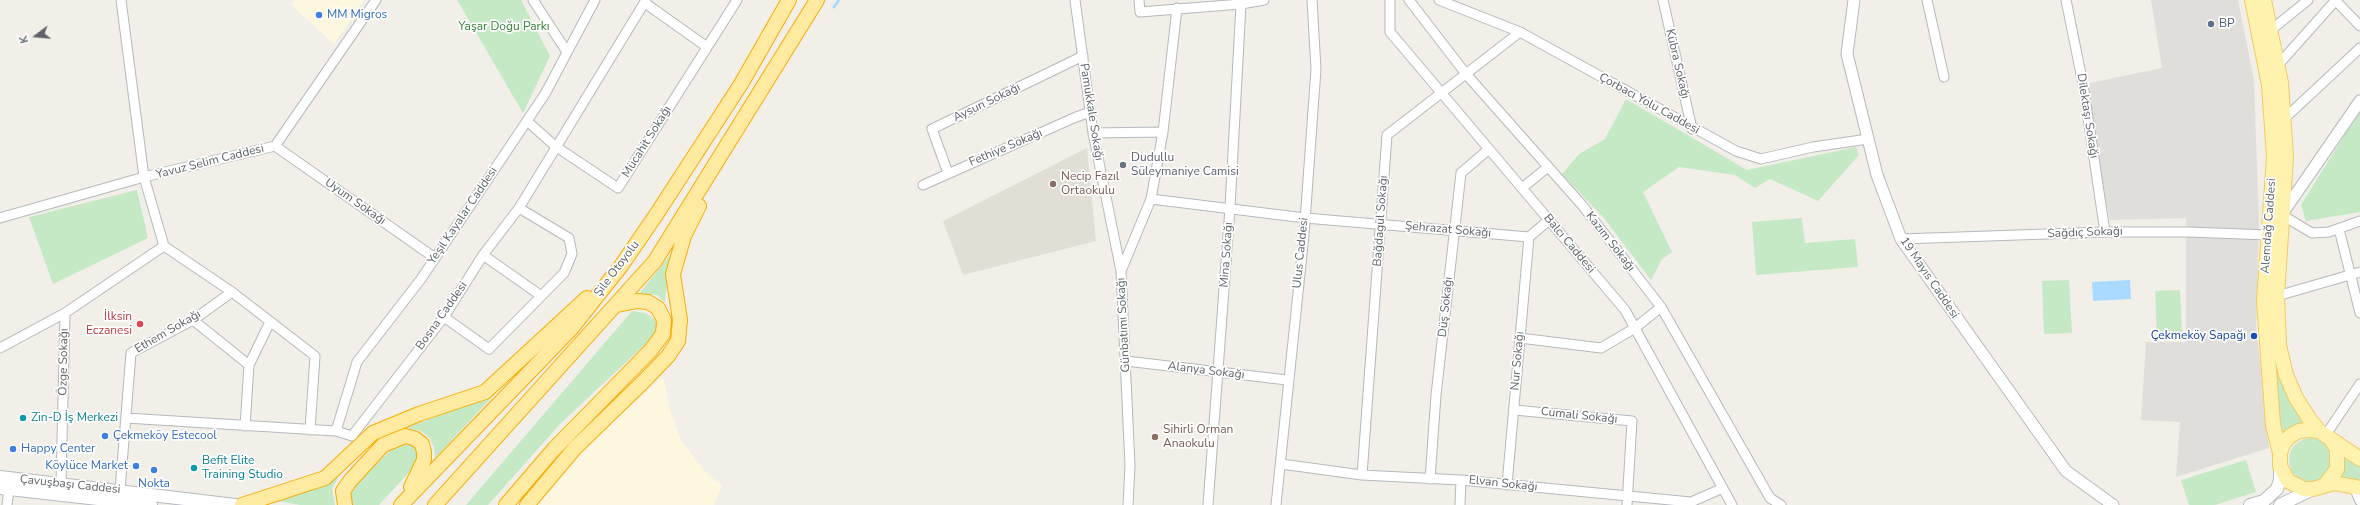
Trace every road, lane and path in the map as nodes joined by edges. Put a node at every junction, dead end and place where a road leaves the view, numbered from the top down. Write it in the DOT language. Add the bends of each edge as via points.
graph roads {
  1 [pos="121,0"];
  2 [pos="376,0"];
  3 [pos="533,0"];
  4 [pos="595,0"];
  5 [pos="737,0"];
  6 [pos="789,0"];
  7 [pos="817,0"];
  8 [pos="1075,0"];
  9 [pos="1138,0"];
  10 [pos="1264,0"];
  11 [pos="1312,0"];
  12 [pos="1390,0"];
  13 [pos="1409,0"];
  14 [pos="1439,0"];
  15 [pos="1663,0"];
  16 [pos="1854,0"];
  17 [pos="1927,0"];
  18 [pos="2066,0"];
  19 [pos="2252,0"];
  20 [pos="2264,0"];
  21 [pos="2308,0"];
  22 [pos="2335,0"];
  23 [pos="646,1"];
  24 [pos="1241,4"];
  25 [pos="1177,8"];
  26 [pos="2360,26"];
  27 [pos="2270,30"];
  28 [pos="1520,32"];
  29 [pos="707,47"];
  30 [pos="2360,48"];
  31 [pos="567,52"];
  32 [pos="1083,56"];
  33 [pos="2278,65"];
  34 [pos="1466,74"];
  35 [pos="1944,77"];
  36 [pos="1441,93"];
  37 [pos="2360,101"];
  38 [pos="1090,112"];
  39 [pos="2284,119"];
  40 [pos="527,121"];
  41 [pos="1692,129"];
  42 [pos="1163,132"];
  43 [pos="1093,133"];
  44 [pos="1868,139"];
  45 [pos="730,142"];
  46 [pos="275,146"];
  47 [pos="555,146"];
  48 [pos="1489,149"];
  49 [pos="1548,167"];
  50 [pos="948,173"];
  51 [pos="144,177"];
  52 [pos="923,185"];
  53 [pos="1522,188"];
  54 [pos="1151,199"];
  55 [pos="519,208"];
  56 [pos="1230,208"];
  57 [pos="2282,215"];
  58 [pos="0,218"];
  59 [pos="1305,218"];
  60 [pos="1549,220"];
  61 [pos="2360,222"];
  62 [pos="1380,225"];
  63 [pos="2339,229"];
  64 [pos="1454,231"];
  65 [pos="2105,232"];
  66 [pos="2269,235"];
  67 [pos="1529,237"];
  68 [pos="1901,239"];
  69 [pos="164,246"];
  70 [pos="483,256"];
  71 [pos="435,258"];
  72 [pos="621,266"];
  73 [pos="1121,271"];
  74 [pos="2360,272"];
  75 [pos="2350,274"];
  76 [pos="232,292"];
  77 [pos="540,295"];
  78 [pos="2277,296"];
  79 [pos="617,305"];
  80 [pos="1661,307"];
  81 [pos="65,313"];
  82 [pos="2360,313"];
  83 [pos="444,317"];
  84 [pos="193,320"];
  85 [pos="270,322"];
  86 [pos="1635,328"];
  87 [pos="1520,338"];
  88 [pos="0,348"];
  89 [pos="1126,361"];
  90 [pos="249,365"];
  91 [pos="1218,372"];
  92 [pos="1287,380"];
  93 [pos="2360,384"];
  94 [pos="1514,410"];
  95 [pos="126,418"];
  96 [pos="245,426"];
  97 [pos="310,430"];
  98 [pos="336,431"];
  99 [pos="2325,436"];
  100 [pos="2360,459"];
  101 [pos="2280,460"];
  102 [pos="1281,464"];
  103 [pos="1362,475"];
  104 [pos="0,478"];
  105 [pos="1430,479"];
  106 [pos="1461,480"];
  107 [pos="61,484"];
  108 [pos="1507,485"];
  109 [pos="2319,487"];
  110 [pos="2357,487"];
  111 [pos="5,488"];
  112 [pos="1723,488"];
  113 [pos="120,490"];
  114 [pos="1627,501"];
  115 [pos="2360,501"];
  116 [pos="126,503"];
  117 [pos="7,505"];
  118 [pos="151,505"];
  119 [pos="235,505"];
  120 [pos="242,505"];
  121 [pos="345,505"];
  122 [pos="401,505"];
  123 [pos="435,505"];
  124 [pos="506,505"];
  125 [pos="527,505"];
  126 [pos="1128,505"];
  127 [pos="1208,505"];
  128 [pos="1276,505"];
  129 [pos="1460,505"];
  130 [pos="1732,505"];
  131 [pos="1781,505"];
  132 [pos="2114,505"];
  133 [pos="2250,505"];
  134 [pos="2280,505"];
  1 -- 51 [label="street"];
  2 -- 46 [label="street"];
  3 -- 31 [label="street"];
  4 -- 31 [label="street, Yeşil Kayalar Caddesi"];
  5 -- 29 [label="street, Mücahit Sokağı"];
  6 -- 72 [label="highway, Şile Otoyolu" via="741,84"];
  7 -- 45 [label="highway, Şile Otoyolu"];
  8 -- 32 [label="street, Pamukkale Sokağı"];
  9 -- 25 [label="street" via="1140,12"];
  10 -- 24 [label="street"];
  11 -- 59 [label="street, Ulus Caddesi" via="1316,69"];
  12 -- 36 [label="street, Balcı Caddesi" via="1390,32"];
  13 -- 34 [label="street, Kazım Sokağı"];
  14 -- 28 [label="street, Çorbacı Yolu Caddesi"];
  15 -- 41 [label="street, Kübra Sokağı"];
  16 -- 44 [label="street, 19 Mayıs Caddesi" via="1847,54"];
  17 -- 35 [label="street"];
  18 -- 65 [label="street, Dilektaşı Sokağı" via="2083,84"];
  19 -- 66 [label="main road, Alemdağ Caddesi" via="2270,93 2274,157"];
  20 -- 27 [label="main road, Alemdağ Caddesi"];
  21 -- 27 [label="street"];
  22 -- 26 [label="street"];
  22 -- 33 [label="street"];
  23 -- 29 [label="street"];
  23 -- 47 [label="street, Bosna Caddesi"];
  24 -- 25 [label="street"];
  24 -- 56 [label="street, Mina Sokağı"];
  25 -- 42 [label="street, Günbatımı Sokağı"];
  27 -- 33 [label="main road, Alemdağ Caddesi"];
  28 -- 34 [label="street, Bağdagül Sokağı"];
  28 -- 41 [label="street, Çorbacı Yolu Caddesi"];
  29 -- 47 [label="street, Mücahit Sokağı" via="618,188"];
  30 -- 39 [label="street"];
  31 -- 40 [label="street, Yeşil Kayalar Caddesi" via="545,94"];
  32 -- 38 [label="street, Pamukkale Sokağı"];
  32 -- 50 [label="street, Aysun Sokağı" via="932,130"];
  33 -- 39 [label="main road, Alemdağ Caddesi"];
  34 -- 36 [label="street, Bağdagül Sokağı"];
  34 -- 49 [label="street, Kazım Sokağı"];
  36 -- 48 [label="street, Balcı Caddesi"];
  36 -- 62 [label="street, Bağdagül Sokağı" via="1387,135"];
  37 -- 57 [label="street"];
  38 -- 43 [label="street, Pamukkale Sokağı"];
  38 -- 50 [label="street, Fethiye Sokağı"];
  39 -- 57 [label="main road, Alemdağ Caddesi" via="2286,157"];
  40 -- 47 [label="street, Mücahit Sokağı"];
  40 -- 71 [label="street, Yeşil Kayalar Caddesi"];
  41 -- 44 [label="street, Çorbacı Yolu Caddesi" via="1736,152 1761,159"];
  42 -- 43 [label="street"];
  42 -- 54 [label="street, Günbatımı Sokağı"];
  43 -- 73 [label="street, Pamukkale Sokağı"];
  44 -- 68 [label="street, 19 Mayıs Caddesi" via="1877,175"];
  45 -- 79 [label="highway, Şile Otoyolu" via="655,261"];
  45 -- 125 [label="highway" via="684,236 673,274 680,320 678,341 648,377 575,448"];
  46 -- 51 [label="street, Yavuz Selim Caddesi"];
  46 -- 71 [label="street, Uyum Sokağı"];
  47 -- 55 [label="street, Bosna Caddesi"];
  48 -- 53 [label="street, Balcı Caddesi"];
  48 -- 64 [label="street, Düş Sokağı" via="1461,173"];
  49 -- 53 [label="street"];
  49 -- 80 [label="street, Kazım Sokağı" via="1582,205"];
  50 -- 52 [label="street, Fethiye Sokağı"];
  51 -- 58 [label="street, Yavuz Selim Caddesi"];
  51 -- 69 [label="street"];
  53 -- 60 [label="street, Balcı Caddesi"];
  54 -- 56 [label="street, Şehrazat Sokağı"];
  54 -- 73 [label="street, Günbatımı Sokağı"];
  55 -- 70 [label="street, Bosna Caddesi"];
  55 -- 77 [label="street" via="569,238 572,254 564,273"];
  56 -- 59 [label="street, Şehrazat Sokağı"];
  56 -- 91 [label="street, Mina Sokağı"];
  57 -- 63 [label="street" via="2312,233"];
  57 -- 78 [label="main road, Alemdağ Caddesi"];
  59 -- 62 [label="street, Şehrazat Sokağı"];
  59 -- 92 [label="street, Ulus Caddesi"];
  60 -- 67 [label="street"];
  60 -- 86 [label="street, Balcı Caddesi" via="1625,310"];
  61 -- 63 [label="street"];
  62 -- 64 [label="street, Şehrazat Sokağı"];
  62 -- 103 [label="street, Bağdagül Sokağı"];
  63 -- 75 [label="street"];
  64 -- 67 [label="street, Şehrazat Sokağı"];
  64 -- 105 [label="street, Düş Sokağı" via="1436,395"];
  65 -- 66 [label="street, Sağdıç Sokağı"];
  65 -- 68 [label="street, Sağdıç Sokağı"];
  66 -- 101 [label="main road, Alemdağ Caddesi" via="2264,301 2265,326 2274,425"];
  67 -- 87 [label="street, Nur Sokağı"];
  68 -- 132 [label="street, 19 Mayıs Caddesi" via="2066,471"];
  69 -- 76 [label="street"];
  69 -- 81 [label="street"];
  70 -- 77 [label="street"];
  70 -- 83 [label="street, Bosna Caddesi"];
  71 -- 98 [label="street, Yeşil Kayalar Caddesi" via="357,362"];
  72 -- 120 [label="highway" via="485,392 419,414 373,433 325,478"];
  72 -- 122 [label="highway, Şile Otoyolu" via="571,329"];
  73 -- 89 [label="street, Günbatımı Sokağı"];
  74 -- 75 [label="street"];
  75 -- 78 [label="street"];
  75 -- 82 [label="street"];
  76 -- 84 [label="street, Ethem Sokağı"];
  76 -- 85 [label="street"];
  77 -- 83 [label="street" via="489,349"];
  78 -- 99 [label="main road, Alemdağ Caddesi" via="2279,345 2286,375 2296,398"];
  79 -- 123 [label="highway, Şile Otoyolu"];
  79 -- 124 [label="highway" via="637,301 648,302 658,308 664,320 663,334 650,351 554,449"];
  80 -- 86 [label="street"];
  80 -- 131 [label="street, Kazım Sokağı" via="1770,498"];
  81 -- 88 [label="street"];
  81 -- 107 [label="street, Özge Sokağı"];
  83 -- 98 [label="street, Bosna Caddesi" via="352,436"];
  84 -- 90 [label="street"];
  84 -- 95 [label="street, Ethem Sokağı" via="131,353"];
  85 -- 90 [label="street"];
  85 -- 97 [label="street" via="315,356"];
  86 -- 87 [label="street" via="1601,348"];
  86 -- 112 [label="street, Balcı Caddesi"];
  87 -- 94 [label="street, Nur Sokağı"];
  89 -- 91 [label="street, Alanya Sokağı"];
  89 -- 126 [label="street, Günbatımı Sokağı" via="1130,466"];
  90 -- 96 [label="street"];
  91 -- 92 [label="street, Alanya Sokağı"];
  91 -- 127 [label="street, Mina Sokağı"];
  92 -- 102 [label="street, Ulus Caddesi"];
  93 -- 99 [label="street"];
  94 -- 108 [label="street, Nur Sokağı"];
  94 -- 114 [label="street, Cumali Sokağı" via="1632,422"];
  95 -- 96 [label="street, Bosna Caddesi"];
  95 -- 113 [label="street, Ethem Sokağı"];
  96 -- 97 [label="street, Bosna Caddesi"];
  97 -- 98 [label="street, Bosna Caddesi"];
  99 -- 100 [label="main road, Alemdağ Caddesi"];
  99 -- 101 [label="main road" via="2299,431 2283,444"];
  99 -- 109 [label="main road, Alemdağ Caddesi" via="2337,449 2337,468"];
  101 -- 109 [label="main road, Alemdağ Caddesi" via="2283,474 2295,486"];
  101 -- 133 [label="main road" via="2280,480 2277,489 2264,501"];
  102 -- 103 [label="street, Elvan Sokağı"];
  102 -- 128 [label="street, Ulus Caddesi"];
  103 -- 105 [label="street, Elvan Sokağı"];
  104 -- 107 [label="main road, Çavuşbaşı Caddesi"];
  104 -- 111 [label="street"];
  105 -- 106 [label="street, Elvan Sokağı"];
  106 -- 108 [label="street, Elvan Sokağı"];
  106 -- 129 [label="street"];
  107 -- 113 [label="main road, Çavuşbaşı Caddesi"];
  108 -- 114 [label="street, Elvan Sokağı"];
  109 -- 110 [label="main road, Alemdağ Caddesi" via="2334,483"];
  109 -- 134 [label="main road"];
  110 -- 115 [label="street"];
  111 -- 116 [label="main road, Çavuşbaşı Caddesi"];
  111 -- 117 [label="street"];
  112 -- 114 [label="street, Elvan Sokağı" via="1691,502"];
  112 -- 130 [label="street, Balcı Caddesi"];
  113 -- 119 [label="main road, Çavuşbaşı Caddesi"];
  116 -- 118 [label="main road, Çavuşbaşı Caddesi"];
  121 -- 122 [label="highway" via="343,491 355,475 383,445 405,436 414,438 422,444 424,460"];
}
